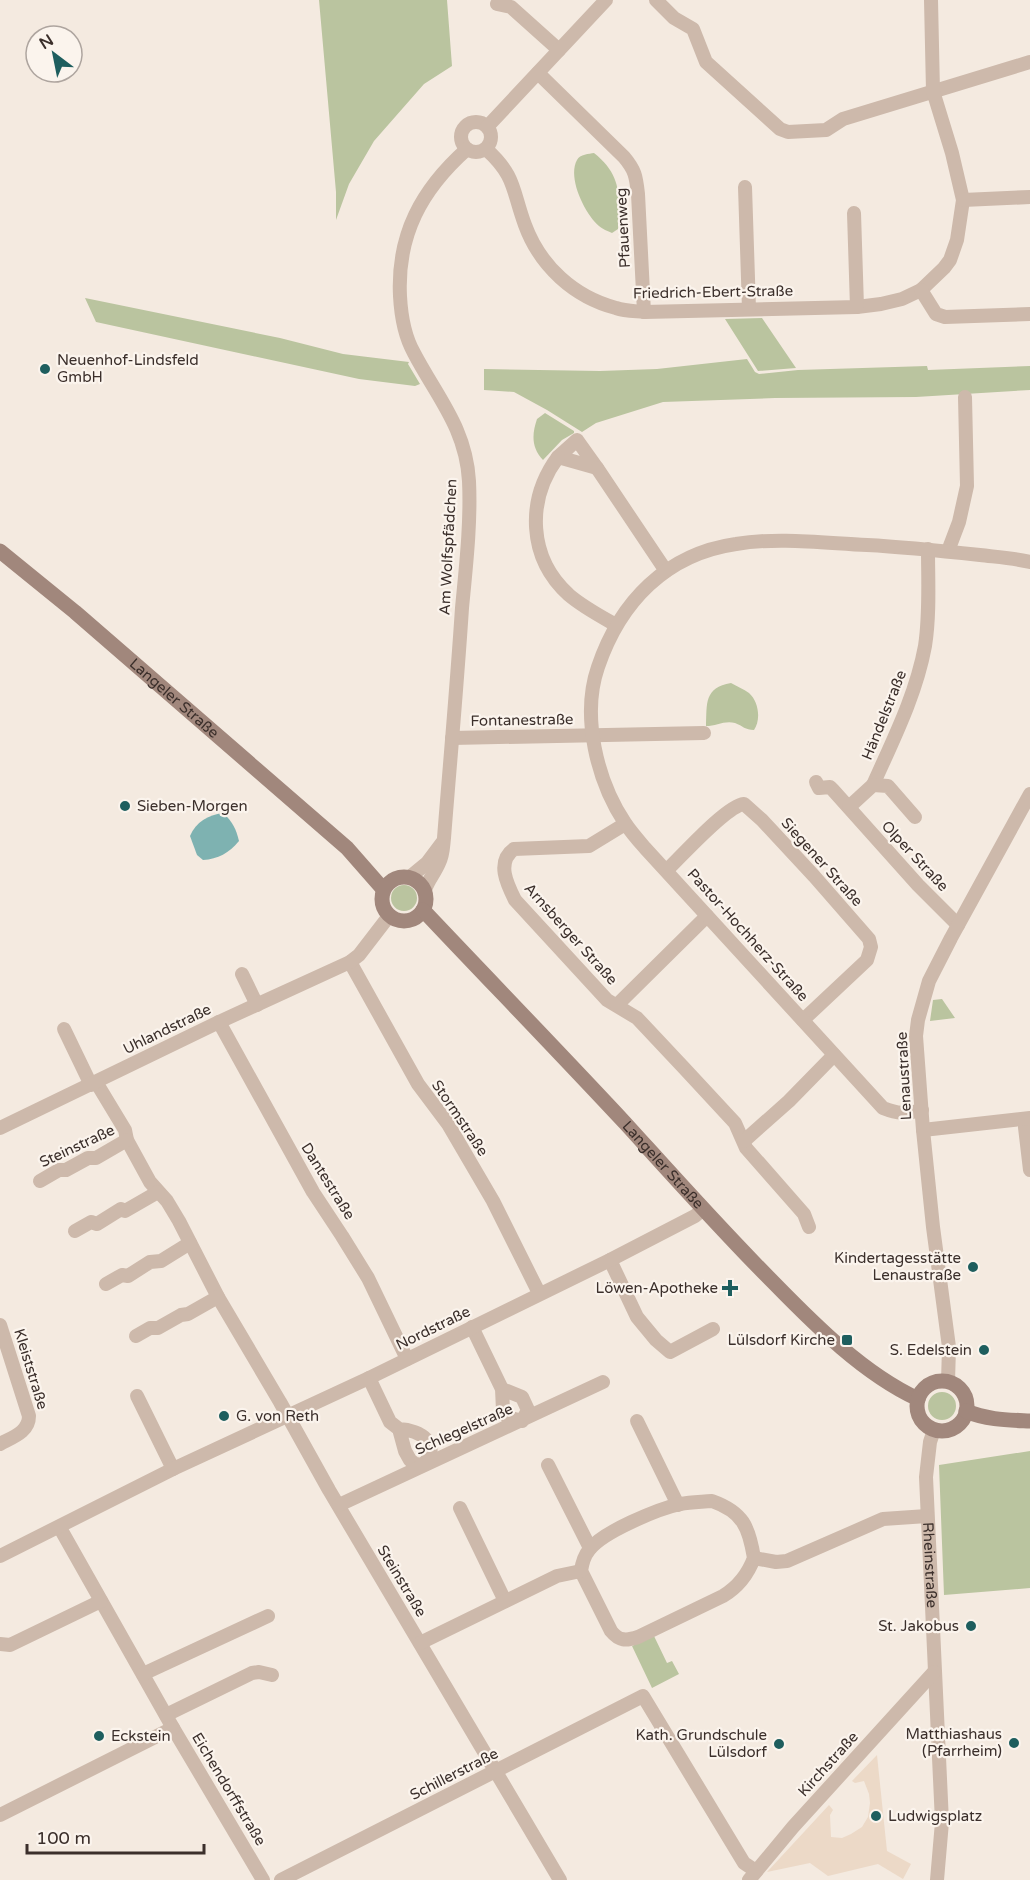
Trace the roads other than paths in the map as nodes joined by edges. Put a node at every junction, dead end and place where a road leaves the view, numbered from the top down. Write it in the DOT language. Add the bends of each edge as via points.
graph roads {
  1 [pos="606,0"];
  2 [pos="656,0"];
  3 [pos="931,0"];
  4 [pos="497,4"];
  5 [pos="559,50"];
  6 [pos="1030,62"];
  7 [pos="538,73"];
  8 [pos="933,91"];
  9 [pos="487,127"];
  10 [pos="486,148"];
  11 [pos="467,149"];
  12 [pos="746,187"];
  13 [pos="1030,197"];
  14 [pos="963,200"];
  15 [pos="854,213"];
  16 [pos="921,290"];
  17 [pos="857,307"];
  18 [pos="749,309"];
  19 [pos="644,312"];
  20 [pos="1030,314"];
  21 [pos="965,396"];
  22 [pos="558,458"];
  23 [pos="597,468"];
  24 [pos="928,549"];
  25 [pos="0,551"];
  26 [pos="948,551"];
  27 [pos="1030,561"];
  28 [pos="666,571"];
  29 [pos="616,625"];
  30 [pos="704,733"];
  31 [pos="592,735"];
  32 [pos="452,738"];
  33 [pos="816,782"];
  34 [pos="873,785"];
  35 [pos="1030,794"];
  36 [pos="849,807"];
  37 [pos="915,817"];
  38 [pos="1025,818"];
  39 [pos="625,824"];
  40 [pos="444,838"];
  41 [pos="347,848"];
  42 [pos="667,870"];
  43 [pos="403,877"];
  44 [pos="383,889"];
  45 [pos="425,890"];
  46 [pos="423,910"];
  47 [pos="389,916"];
  48 [pos="707,916"];
  49 [pos="958,925"];
  50 [pos="350,962"];
  51 [pos="242,974"];
  52 [pos="257,1005"];
  53 [pos="617,1005"];
  54 [pos="803,1020"];
  55 [pos="219,1022"];
  56 [pos="64,1029"];
  57 [pos="834,1055"];
  58 [pos="94,1083"];
  59 [pos="922,1110"];
  60 [pos="1027,1119"];
  61 [pos="0,1128"];
  62 [pos="923,1130"];
  63 [pos="127,1140"];
  64 [pos="744,1141"];
  65 [pos="1030,1170"];
  66 [pos="40,1181"];
  67 [pos="158,1192"];
  68 [pos="703,1209"];
  69 [pos="809,1227"];
  70 [pos="75,1231"];
  71 [pos="190,1244"];
  72 [pos="610,1260"];
  73 [pos="106,1284"];
  74 [pos="539,1293"];
  75 [pos="218,1297"];
  76 [pos="0,1325"];
  77 [pos="472,1327"];
  78 [pos="713,1329"];
  79 [pos="136,1336"];
  80 [pos="407,1359"];
  81 [pos="369,1378"];
  82 [pos="603,1382"];
  83 [pos="948,1382"];
  84 [pos="502,1389"];
  85 [pos="137,1396"];
  86 [pos="918,1399"];
  87 [pos="966,1411"];
  88 [pos="288,1416"];
  89 [pos="522,1421"];
  90 [pos="638,1422"];
  91 [pos="1030,1422"];
  92 [pos="399,1429"];
  93 [pos="934,1430"];
  94 [pos="0,1444"];
  95 [pos="423,1465"];
  96 [pos="548,1465"];
  97 [pos="173,1469"];
  98 [pos="339,1504"];
  99 [pos="678,1504"];
  100 [pos="460,1509"];
  101 [pos="927,1516"];
  102 [pos="60,1528"];
  103 [pos="590,1548"];
  104 [pos="0,1556"];
  105 [pos="754,1558"];
  106 [pos="581,1571"];
  107 [pos="101,1601"];
  108 [pos="505,1601"];
  109 [pos="268,1616"];
  110 [pos="420,1643"];
  111 [pos="0,1644"];
  112 [pos="934,1672"];
  113 [pos="142,1674"];
  114 [pos="273,1675"];
  115 [pos="166,1715"];
  116 [pos="173,1728"];
  117 [pos="495,1772"];
  118 [pos="0,1815"];
  119 [pos="753,1876"];
  120 [pos="264,1880"];
  121 [pos="280,1880"];
  122 [pos="560,1880"];
  123 [pos="937,1880"];
  1 -- 5 [label="street"];
  2 -- 8 [label="street" via="674,18 693,29 706,62 773,124 788,132 826,130 843,119"];
  3 -- 8 [label="street"];
  4 -- 5 [label="street" via="511,8"];
  5 -- 7 [label="street"];
  6 -- 8 [label="street"];
  7 -- 9 [label="street"];
  7 -- 19 [label="street, Pfauenweg" via="633,168 638,194"];
  8 -- 14 [label="street"];
  9 -- 10 [label="street" via="491,138"];
  9 -- 11 [label="street" via="476,122 465,127 461,139"];
  10 -- 11 [label="street" via="478,152"];
  10 -- 19 [label="street, Friedrich-Ebert-Straße" via="509,175 531,240 551,269 590,298 616,308"];
  11 -- 32 [label="street, Am Wolfspfädchen" via="440,176 421,203 407,234 400,273 402,316 412,350 456,425 469,479"];
  12 -- 18 [label="street"];
  13 -- 14 [label="street"];
  14 -- 16 [label="street, Friedrich-Ebert-Straße" via="950,260"];
  15 -- 17 [label="street"];
  16 -- 17 [label="street, Friedrich-Ebert-Straße" via="902,299"];
  16 -- 20 [label="street" via="936,314 945,317"];
  17 -- 18 [label="street, Friedrich-Ebert-Straße"];
  18 -- 19 [label="street, Friedrich-Ebert-Straße"];
  21 -- 26 [label="street" via="967,486"];
  22 -- 23 [label="street"];
  22 -- 23 [label="street" via="577,440"];
  22 -- 29 [label="street" via="538,495 535,515 542,555 554,579 570,596"];
  23 -- 28 [label="street"];
  24 -- 26 [label="street, Pastor-Hochherz-Straße"];
  24 -- 28 [label="street, Pastor-Hochherz-Straße" via="788,541 736,544 692,556"];
  24 -- 34 [label="street, Händelstraße" via="928,615 922,661 905,713"];
  25 -- 41 [label="street, Langeler Straße"];
  26 -- 27 [label="street, Pastor-Hochherz-Straße"];
  28 -- 29 [label="street, Pastor-Hochherz-Straße" via="640,593"];
  29 -- 31 [label="street, Pastor-Hochherz-Straße" via="592,687"];
  30 -- 31 [label="street"];
  31 -- 32 [label="street, Fontanestraße"];
  31 -- 39 [label="street, Pastor-Hochherz-Straße" via="608,790"];
  32 -- 40 [label="street, Am Wolfspfädchen"];
  33 -- 36 [label="street, Olper Straße" via="819,788 830,787"];
  34 -- 36 [label="street"];
  34 -- 37 [label="street, Olper Straße" via="888,786"];
  35 -- 38 [label="street, Lenaustraße"];
  36 -- 49 [label="street, Olper Straße"];
  38 -- 49 [label="street, Lenaustraße"];
  39 -- 42 [label="street, Pastor-Hochherz-Straße"];
  39 -- 53 [label="street, Arnsberger Straße" via="589,846 514,849 507,855 504,867 515,900"];
  40 -- 43 [label="street, Am Wolfspfädchen" via="427,863"];
  40 -- 45 [label="street, Am Wolfspfädchen" via="439,864"];
  41 -- 43 [label="street, Langeler Straße" via="387,874"];
  41 -- 44 [label="street, Langeler Straße"];
  42 -- 48 [label="street, Pastor-Hochherz-Straße"];
  42 -- 54 [label="street, Siegener Straße" via="724,815 744,804 814,876 869,939 871,947 867,960"];
  43 -- 44 [label="street"];
  43 -- 45 [label="street" via="421,884"];
  44 -- 47 [label="street" via="382,903"];
  45 -- 46 [label="street"];
  46 -- 47 [label="street" via="407,921"];
  46 -- 68 [label="street, Langeler Straße"];
  47 -- 50 [label="street, Uhlandstraße"];
  48 -- 53 [label="street"];
  48 -- 54 [label="street, Pastor-Hochherz-Straße"];
  49 -- 59 [label="street, Lenaustraße" via="929,981 918,1020"];
  50 -- 52 [label="street, Uhlandstraße"];
  50 -- 74 [label="street, Stormstraße" via="418,1084 448,1124 493,1201"];
  51 -- 52 [label="street"];
  52 -- 55 [label="street, Uhlandstraße"];
  53 -- 64 [label="street, Arnsberger Straße" via="636,1018 684,1068 735,1123"];
  54 -- 57 [label="street, Pastor-Hochherz-Straße"];
  55 -- 58 [label="street, Uhlandstraße"];
  55 -- 80 [label="street, Dantestraße" via="313,1192 368,1278"];
  56 -- 58 [label="street"];
  57 -- 59 [label="street, Pastor-Hochherz-Straße" via="883,1108 897,1114"];
  57 -- 64 [label="street"];
  58 -- 61 [label="street, Uhlandstraße"];
  58 -- 63 [label="street, Steinstraße" via="125,1130"];
  59 -- 62 [label="street, Lenaustraße"];
  60 -- 62 [label="street"];
  60 -- 65 [label="street"];
  62 -- 83 [label="street, Lenaustraße" via="949,1347"];
  63 -- 66 [label="street, Steinstraße" via="96,1158 88,1158"];
  63 -- 67 [label="street, Steinstraße"];
  64 -- 69 [label="street, Arnsberger Straße" via="804,1214"];
  67 -- 70 [label="street" via="125,1211 121,1209 97,1224 91,1222"];
  67 -- 71 [label="street, Steinstraße"];
  68 -- 72 [label="street, Nordstraße"];
  68 -- 86 [label="street, Langeler Straße" via="815,1324 869,1370"];
  71 -- 73 [label="street"];
  71 -- 75 [label="street, Steinstraße"];
  72 -- 74 [label="street, Nordstraße"];
  72 -- 78 [label="street" via="637,1317 670,1352"];
  74 -- 77 [label="street, Nordstraße"];
  75 -- 79 [label="street"];
  75 -- 88 [label="street, Steinstraße"];
  76 -- 94 [label="street, Kleiststraße" via="29,1424"];
  77 -- 80 [label="street, Nordstraße"];
  77 -- 84 [label="street"];
  80 -- 81 [label="street, Nordstraße"];
  81 -- 88 [label="street, Nordstraße"];
  81 -- 92 [label="street" via="390,1422"];
  82 -- 89 [label="street, Schlegelstraße"];
  83 -- 86 [label="street" via="933,1383"];
  83 -- 87 [label="street" via="965,1396"];
  84 -- 89 [label="street" via="507,1417"];
  84 -- 89 [label="street" via="522,1397 528,1410"];
  85 -- 97 [label="street"];
  86 -- 93 [label="street" via="918,1414"];
  87 -- 91 [label="street" via="998,1420"];
  87 -- 93 [label="street" via="955,1428"];
  88 -- 97 [label="street, Nordstraße"];
  88 -- 98 [label="street, Steinstraße"];
  89 -- 95 [label="street, Schlegelstraße"];
  90 -- 99 [label="street"];
  92 -- 95 [label="street" via="410,1460"];
  92 -- 95 [label="street" via="426,1438 431,1448"];
  93 -- 101 [label="street, Rheinstraße" via="927,1463"];
  95 -- 98 [label="street, Schlegelstraße"];
  96 -- 103 [label="street"];
  97 -- 102 [label="street, Nordstraße"];
  98 -- 110 [label="street, Steinstraße"];
  99 -- 103 [label="street" via="636,1520"];
  99 -- 105 [label="street" via="712,1502 728,1507 747,1528"];
  100 -- 108 [label="street"];
  101 -- 105 [label="street" via="883,1519 787,1561"];
  101 -- 112 [label="street, Rheinstraße"];
  102 -- 104 [label="street, Nordstraße"];
  102 -- 107 [label="street, Eichendorffstraße"];
  103 -- 106 [label="street"];
  105 -- 106 [label="street" via="734,1589 627,1641 617,1638 611,1630"];
  106 -- 108 [label="street" via="557,1576"];
  107 -- 111 [label="street" via="10,1645"];
  107 -- 113 [label="street, Eichendorffstraße"];
  108 -- 110 [label="street"];
  109 -- 113 [label="street"];
  110 -- 117 [label="street, Steinstraße"];
  112 -- 119 [label="street, Kirchstraße"];
  112 -- 123 [label="street, Rheinstraße" via="942,1822"];
  113 -- 115 [label="street, Eichendorffstraße"];
  114 -- 115 [label="street" via="252,1673"];
  115 -- 116 [label="street, Eichendorffstraße"];
  116 -- 118 [label="street"];
  116 -- 120 [label="street, Eichendorffstraße"];
  117 -- 119 [label="street, Schillerstraße" via="643,1696"];
  117 -- 121 [label="street, Schillerstraße"];
  117 -- 122 [label="street, Steinstraße"];
}
